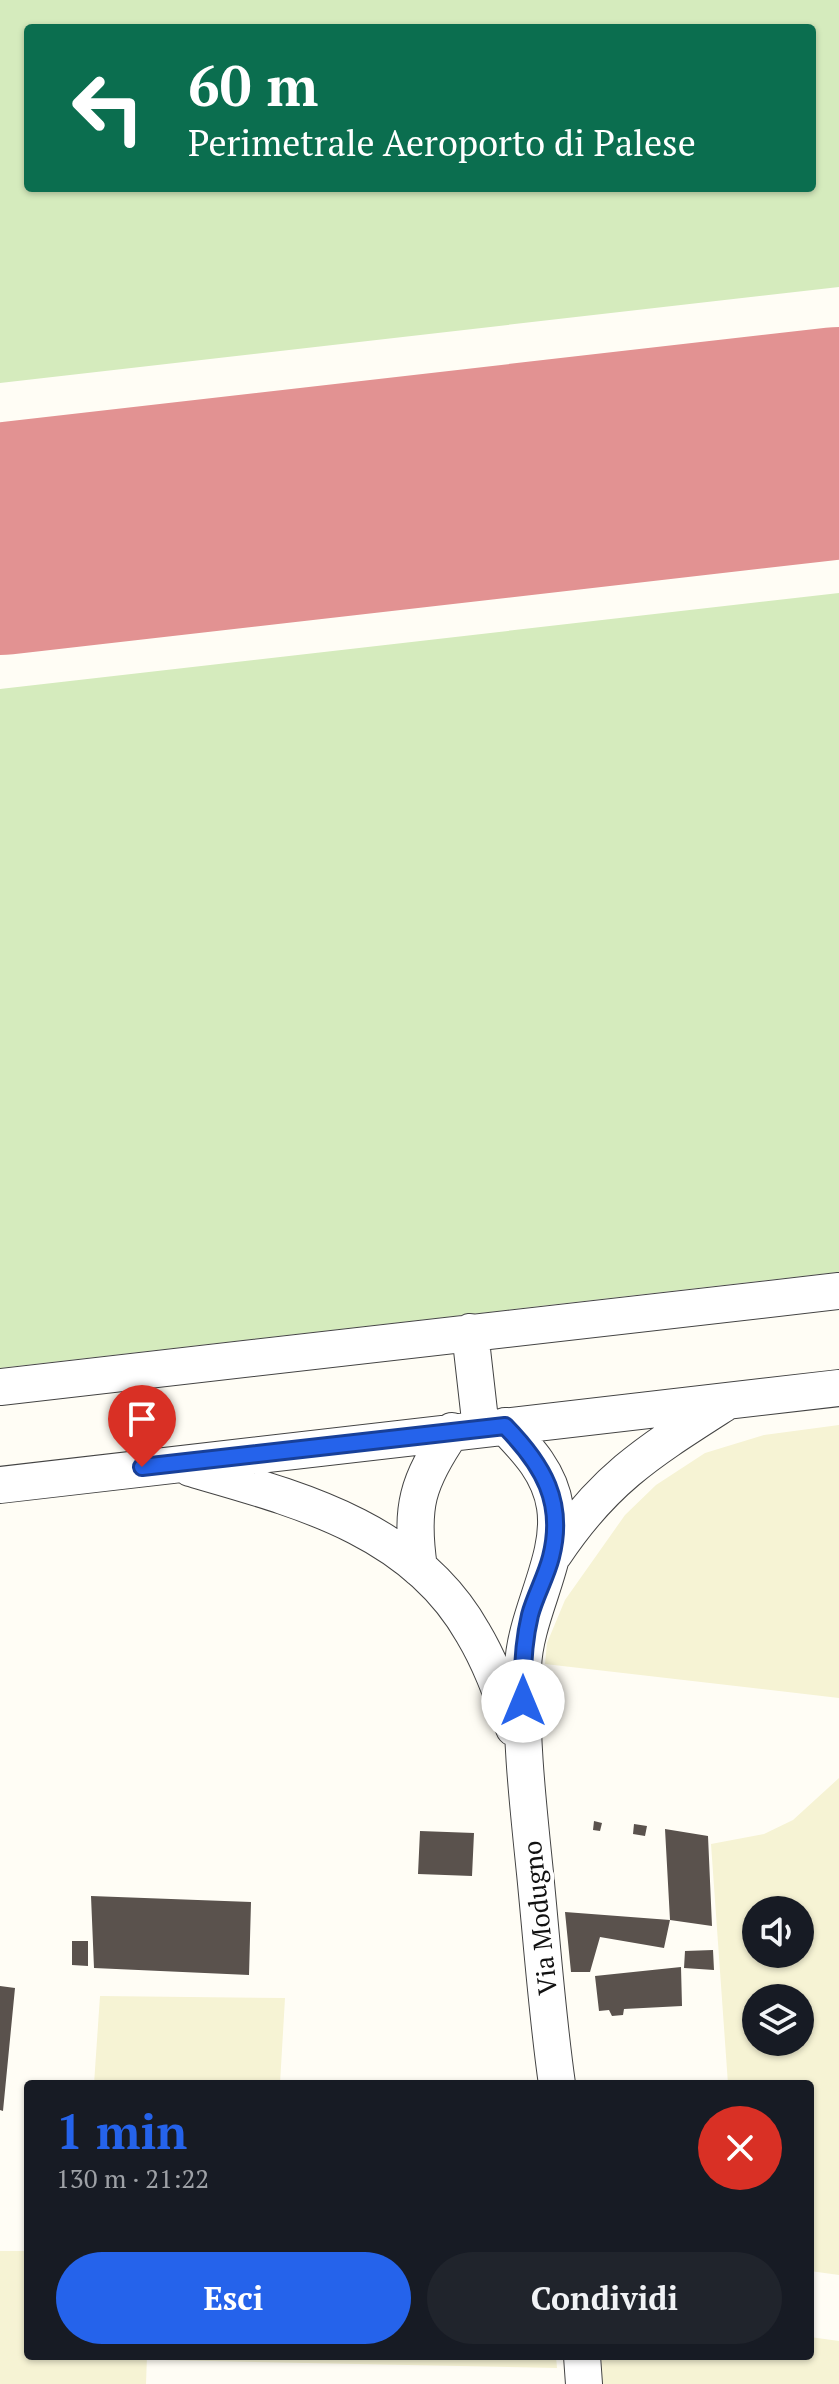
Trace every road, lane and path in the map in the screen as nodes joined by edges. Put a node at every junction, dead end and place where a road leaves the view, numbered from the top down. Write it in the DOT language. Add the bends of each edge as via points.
graph roads {
  1 [pos="839,1291"];
  2 [pos="470,1332"];
  3 [pos="0,1387"];
  4 [pos="839,1388"];
  5 [pos="729,1400"];
  6 [pos="479,1429"];
  7 [pos="171,1463"];
  8 [pos="0,1485"];
  9 [pos="551,1559"];
  10 [pos="419,1568"];
  11 [pos="523,1752"];
  12 [pos="557,2080"];
  13 [pos="582,2360"];
  14 [pos="584,2384"];
  1 -- 2 [label="street"];
  2 -- 3 [label="street"];
  2 -- 6 [label="street"];
  4 -- 5 [label="street"];
  5 -- 6 [label="street"];
  5 -- 9 [label="street" via="604,1487"];
  6 -- 7 [label="street"];
  6 -- 9 [label="street" via="538,1463 555,1509"];
  6 -- 10 [label="street" via="432,1461 414,1508"];
  7 -- 8 [label="street"];
  7 -- 10 [label="street" via="341,1515"];
  9 -- 11 [label="street" via="524,1644"];
  10 -- 11 [label="street" via="472,1629 493,1669"];
  11 -- 12 [label="street, Via Modugno"];
  13 -- 14 [label="street"];
}
